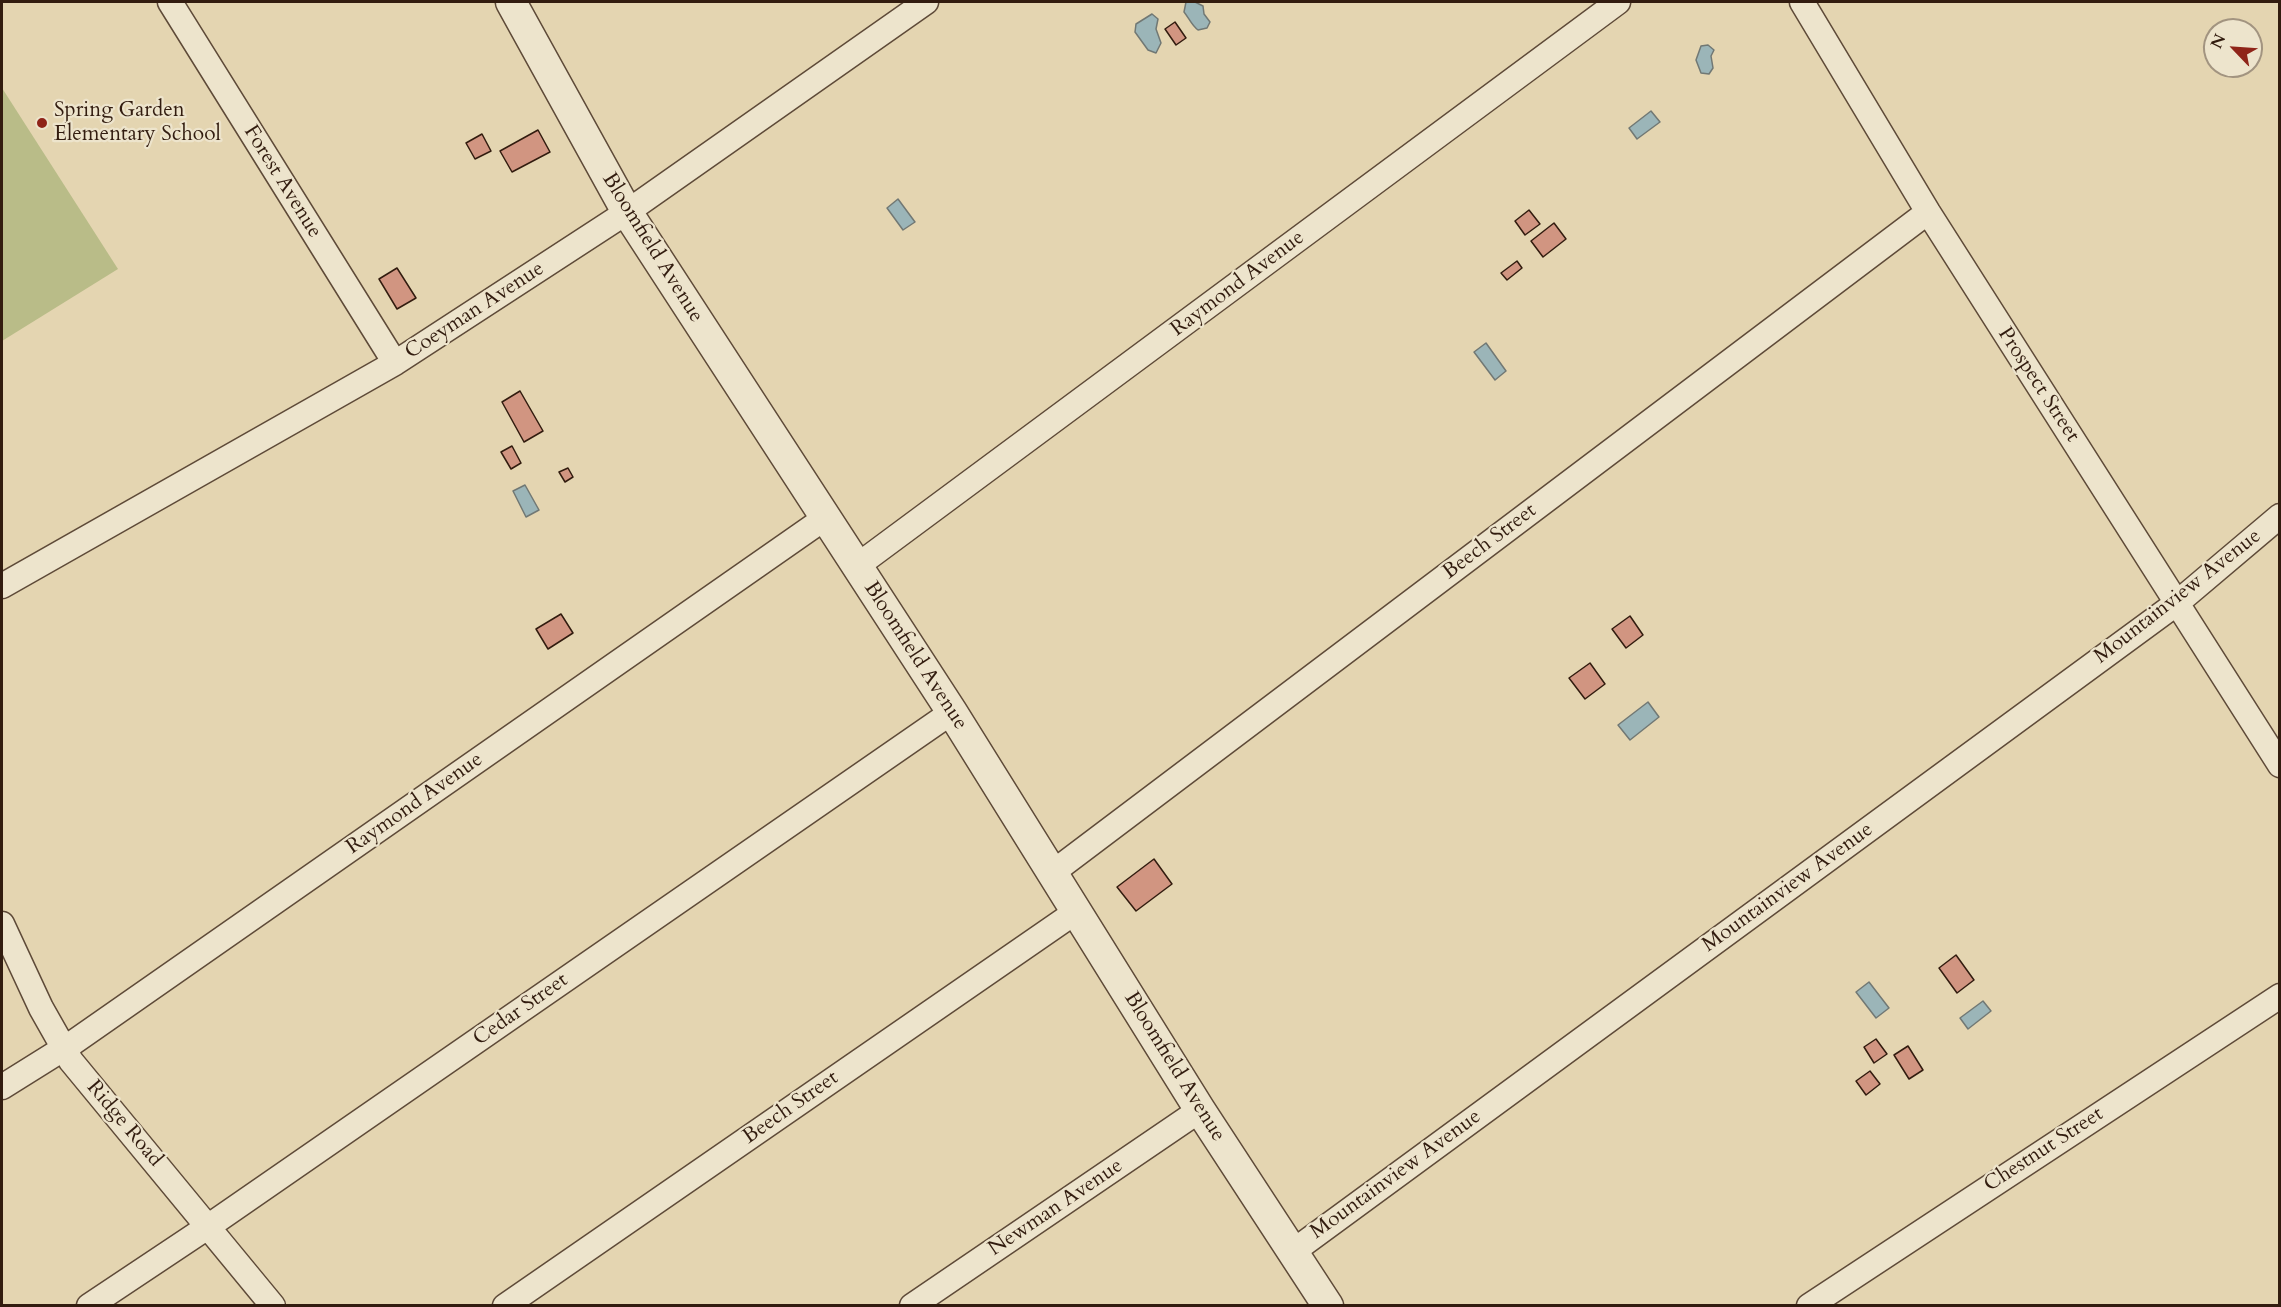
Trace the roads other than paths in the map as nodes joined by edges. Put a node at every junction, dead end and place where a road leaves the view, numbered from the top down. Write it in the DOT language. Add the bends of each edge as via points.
graph roads {
  1 [pos="170,2"];
  2 [pos="511,2"];
  3 [pos="926,2"];
  4 [pos="1618,2"];
  5 [pos="1802,2"];
  6 [pos="627,212"];
  7 [pos="1928,212"];
  8 [pos="395,363"];
  9 [pos="2280,516"];
  10 [pos="825,518"];
  11 [pos="857,566"];
  12 [pos="2,586"];
  13 [pos="2177,603"];
  14 [pos="952,712"];
  15 [pos="2280,765"];
  16 [pos="1052,873"];
  17 [pos="1077,911"];
  18 [pos="2,924"];
  19 [pos="2280,996"];
  20 [pos="64,1048"];
  21 [pos="2,1087"];
  22 [pos="1200,1110"];
  23 [pos="209,1226"];
  24 [pos="1291,1253"];
  25 [pos="89,1305"];
  26 [pos="273,1305"];
  27 [pos="505,1305"];
  28 [pos="912,1305"];
  29 [pos="1327,1305"];
  30 [pos="1809,1305"];
  1 -- 8 [label="street, Forest Avenue"];
  2 -- 6 [label="street, Bloomfield Avenue"];
  3 -- 6 [label="street, Coeyman Avenue"];
  4 -- 11 [label="street, Raymond Avenue"];
  5 -- 7 [label="street, Prospect Street"];
  6 -- 8 [label="street, Coeyman Avenue"];
  6 -- 10 [label="street, Bloomfield Avenue"];
  7 -- 13 [label="street, Prospect Street"];
  7 -- 16 [label="street, Beech Street"];
  8 -- 12 [label="street, Coeyman Avenue"];
  9 -- 13 [label="street, Mountainview Avenue"];
  10 -- 11 [label="street, Bloomfield Avenue"];
  10 -- 20 [label="street, Raymond Avenue"];
  11 -- 14 [label="street, Bloomfield Avenue"];
  13 -- 15 [label="street, Prospect Street"];
  13 -- 24 [label="street, Mountainview Avenue"];
  14 -- 16 [label="street, Bloomfield Avenue"];
  14 -- 23 [label="street, Cedar Street"];
  16 -- 17 [label="street, Bloomfield Avenue"];
  17 -- 22 [label="street, Bloomfield Avenue"];
  17 -- 27 [label="street, Beech Street"];
  18 -- 20 [label="street, Ridge Road"];
  19 -- 30 [label="street, Chestnut Street"];
  20 -- 21 [label="street, Raymond Avenue"];
  20 -- 23 [label="street, Ridge Road"];
  22 -- 24 [label="street, Bloomfield Avenue"];
  22 -- 28 [label="street, Newman Avenue"];
  23 -- 25 [label="street, Cedar Street"];
  23 -- 26 [label="street, Ridge Road"];
  24 -- 29 [label="street, Bloomfield Avenue"];
}
